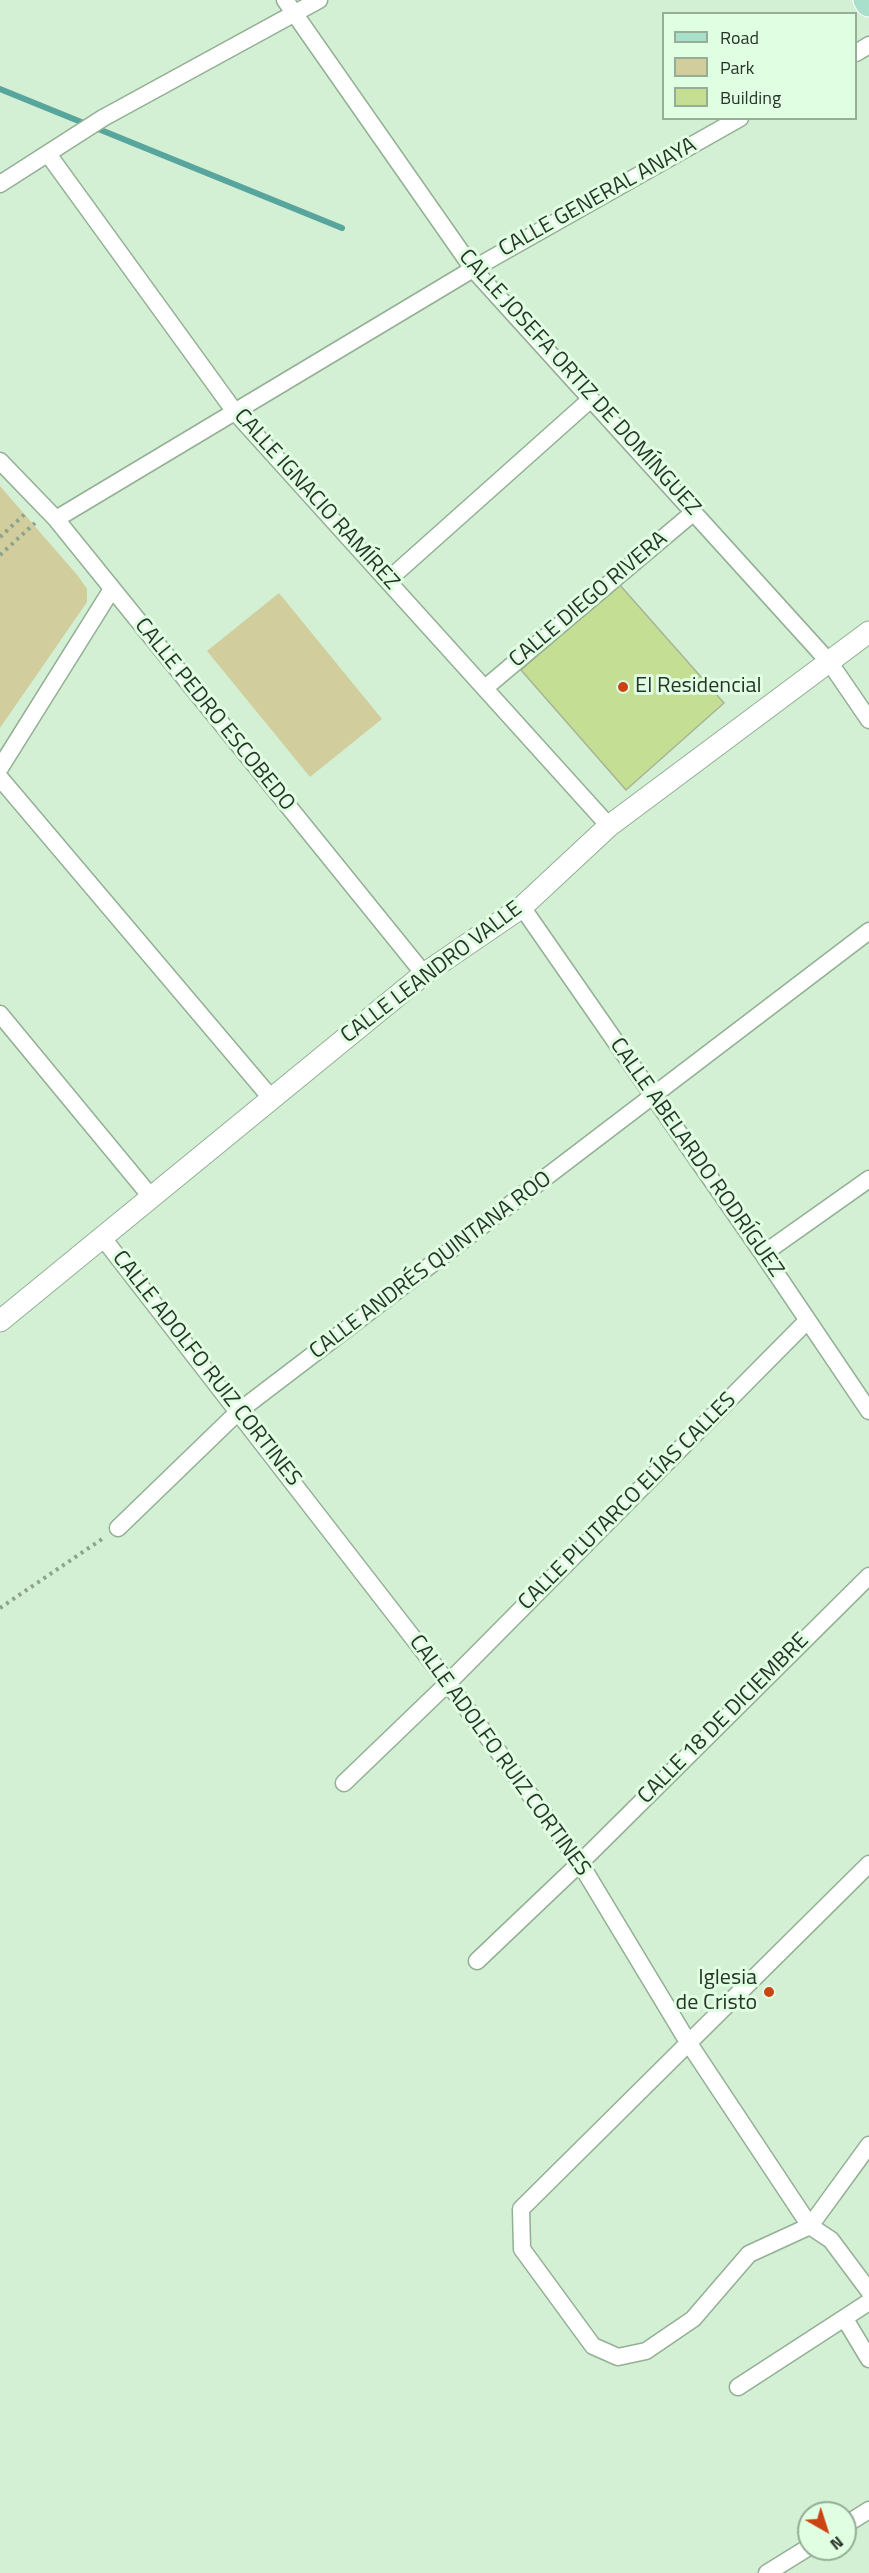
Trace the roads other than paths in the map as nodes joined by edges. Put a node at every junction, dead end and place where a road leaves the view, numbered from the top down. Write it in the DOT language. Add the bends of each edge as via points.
graph roads {
  1 [pos="319,0"];
  2 [pos="290,6"];
  3 [pos="736,120"];
  4 [pos="48,154"];
  5 [pos="0,184"];
  6 [pos="473,269"];
  7 [pos="591,399"];
  8 [pos="235,411"];
  9 [pos="0,461"];
  10 [pos="694,512"];
  11 [pos="56,519"];
  12 [pos="388,580"];
  13 [pos="112,589"];
  14 [pos="869,632"];
  15 [pos="830,663"];
  16 [pos="485,688"];
  17 [pos="869,720"];
  18 [pos="0,768"];
  19 [pos="0,778"];
  20 [pos="609,826"];
  21 [pos="522,907"];
  22 [pos="869,931"];
  23 [pos="424,974"];
  24 [pos="0,1014"];
  25 [pos="654,1096"];
  26 [pos="271,1098"];
  27 [pos="869,1179"];
  28 [pos="152,1198"];
  29 [pos="103,1238"];
  30 [pos="763,1254"];
  31 [pos="0,1321"];
  32 [pos="807,1321"];
  33 [pos="239,1411"];
  34 [pos="869,1411"];
  35 [pos="118,1528"];
  36 [pos="869,1576"];
  37 [pos="448,1683"];
  38 [pos="344,1783"];
  39 [pos="580,1863"];
  40 [pos="869,1864"];
  41 [pos="477,1961"];
  42 [pos="688,2042"];
  43 [pos="869,2145"];
  44 [pos="810,2226"];
  45 [pos="869,2291"];
  46 [pos="869,2302"];
  47 [pos="844,2319"];
  48 [pos="869,2359"];
  49 [pos="738,2387"];
  50 [pos="797,2554"];
  51 [pos="767,2573"];
  1 -- 2 [label="street"];
  2 -- 4 [label="street"];
  2 -- 6 [label="street, CALLE JOSEFA ORTIZ DE DOMÍNGUEZ"];
  3 -- 6 [label="street, CALLE GENERAL ANAYA"];
  4 -- 5 [label="street"];
  4 -- 8 [label="street, CALLE IGNACIO RAMÍREZ"];
  6 -- 7 [label="street, CALLE JOSEFA ORTIZ DE DOMÍNGUEZ"];
  6 -- 8 [label="street, CALLE GENERAL ANAYA"];
  7 -- 10 [label="street, CALLE JOSEFA ORTIZ DE DOMÍNGUEZ"];
  7 -- 12 [label="street"];
  8 -- 11 [label="street, CALLE GENERAL ANAYA"];
  8 -- 12 [label="street, CALLE IGNACIO RAMÍREZ"];
  9 -- 11 [label="street, CALLE PEDRO ESCOBEDO"];
  10 -- 15 [label="street, CALLE JOSEFA ORTIZ DE DOMÍNGUEZ"];
  10 -- 16 [label="street, CALLE DIEGO RIVERA"];
  11 -- 13 [label="street, CALLE PEDRO ESCOBEDO"];
  12 -- 16 [label="street, CALLE IGNACIO RAMÍREZ"];
  13 -- 18 [label="street"];
  13 -- 23 [label="street, CALLE PEDRO ESCOBEDO"];
  14 -- 15 [label="street, CALLE LEANDRO VALLE"];
  15 -- 17 [label="street, CALLE JOSEFA ORTIZ DE DOMÍNGUEZ"];
  15 -- 20 [label="street, CALLE LEANDRO VALLE"];
  16 -- 20 [label="street, CALLE IGNACIO RAMÍREZ"];
  19 -- 26 [label="street"];
  20 -- 21 [label="street, CALLE LEANDRO VALLE"];
  21 -- 23 [label="street, CALLE LEANDRO VALLE"];
  21 -- 25 [label="street, CALLE ABELARDO RODRÍGUEZ"];
  22 -- 25 [label="street, CALLE ANDRÉS QUINTANA ROO"];
  23 -- 26 [label="street, CALLE LEANDRO VALLE"];
  24 -- 28 [label="street"];
  25 -- 30 [label="street, CALLE ABELARDO RODRÍGUEZ"];
  25 -- 33 [label="street, CALLE ANDRÉS QUINTANA ROO"];
  26 -- 28 [label="street, CALLE LEANDRO VALLE"];
  27 -- 30 [label="street"];
  28 -- 29 [label="street, CALLE LEANDRO VALLE"];
  29 -- 31 [label="street, CALLE LEANDRO VALLE"];
  29 -- 33 [label="street, CALLE ADOLFO RUIZ CORTINES"];
  30 -- 32 [label="street, CALLE ABELARDO RODRÍGUEZ"];
  32 -- 34 [label="street, CALLE ABELARDO RODRÍGUEZ"];
  32 -- 37 [label="street, CALLE PLUTARCO ELÍAS CALLES"];
  33 -- 35 [label="street, CALLE ANDRÉS QUINTANA ROO"];
  33 -- 37 [label="street, CALLE ADOLFO RUIZ CORTINES"];
  36 -- 39 [label="street, CALLE 18 DE DICIEMBRE"];
  37 -- 38 [label="street, CALLE PLUTARCO ELÍAS CALLES"];
  37 -- 39 [label="street, CALLE ADOLFO RUIZ CORTINES"];
  39 -- 41 [label="street, CALLE 18 DE DICIEMBRE"];
  39 -- 42 [label="street, CALLE ADOLFO RUIZ CORTINES"];
  40 -- 42 [label="street"];
  42 -- 44 [label="street, CALLE ADOLFO RUIZ CORTINES"];
  42 -- 44 [label="street" via="521,2209 522,2249 593,2346 618,2357 646,2351 693,2319 749,2254"];
  43 -- 44 [label="street"];
  44 -- 45 [label="street, CALLE ADOLFO RUIZ CORTINES" via="831,2240"];
  46 -- 47 [label="street"];
  47 -- 48 [label="street"];
  47 -- 49 [label="street"];
  50 -- 51 [label="street"];
}
